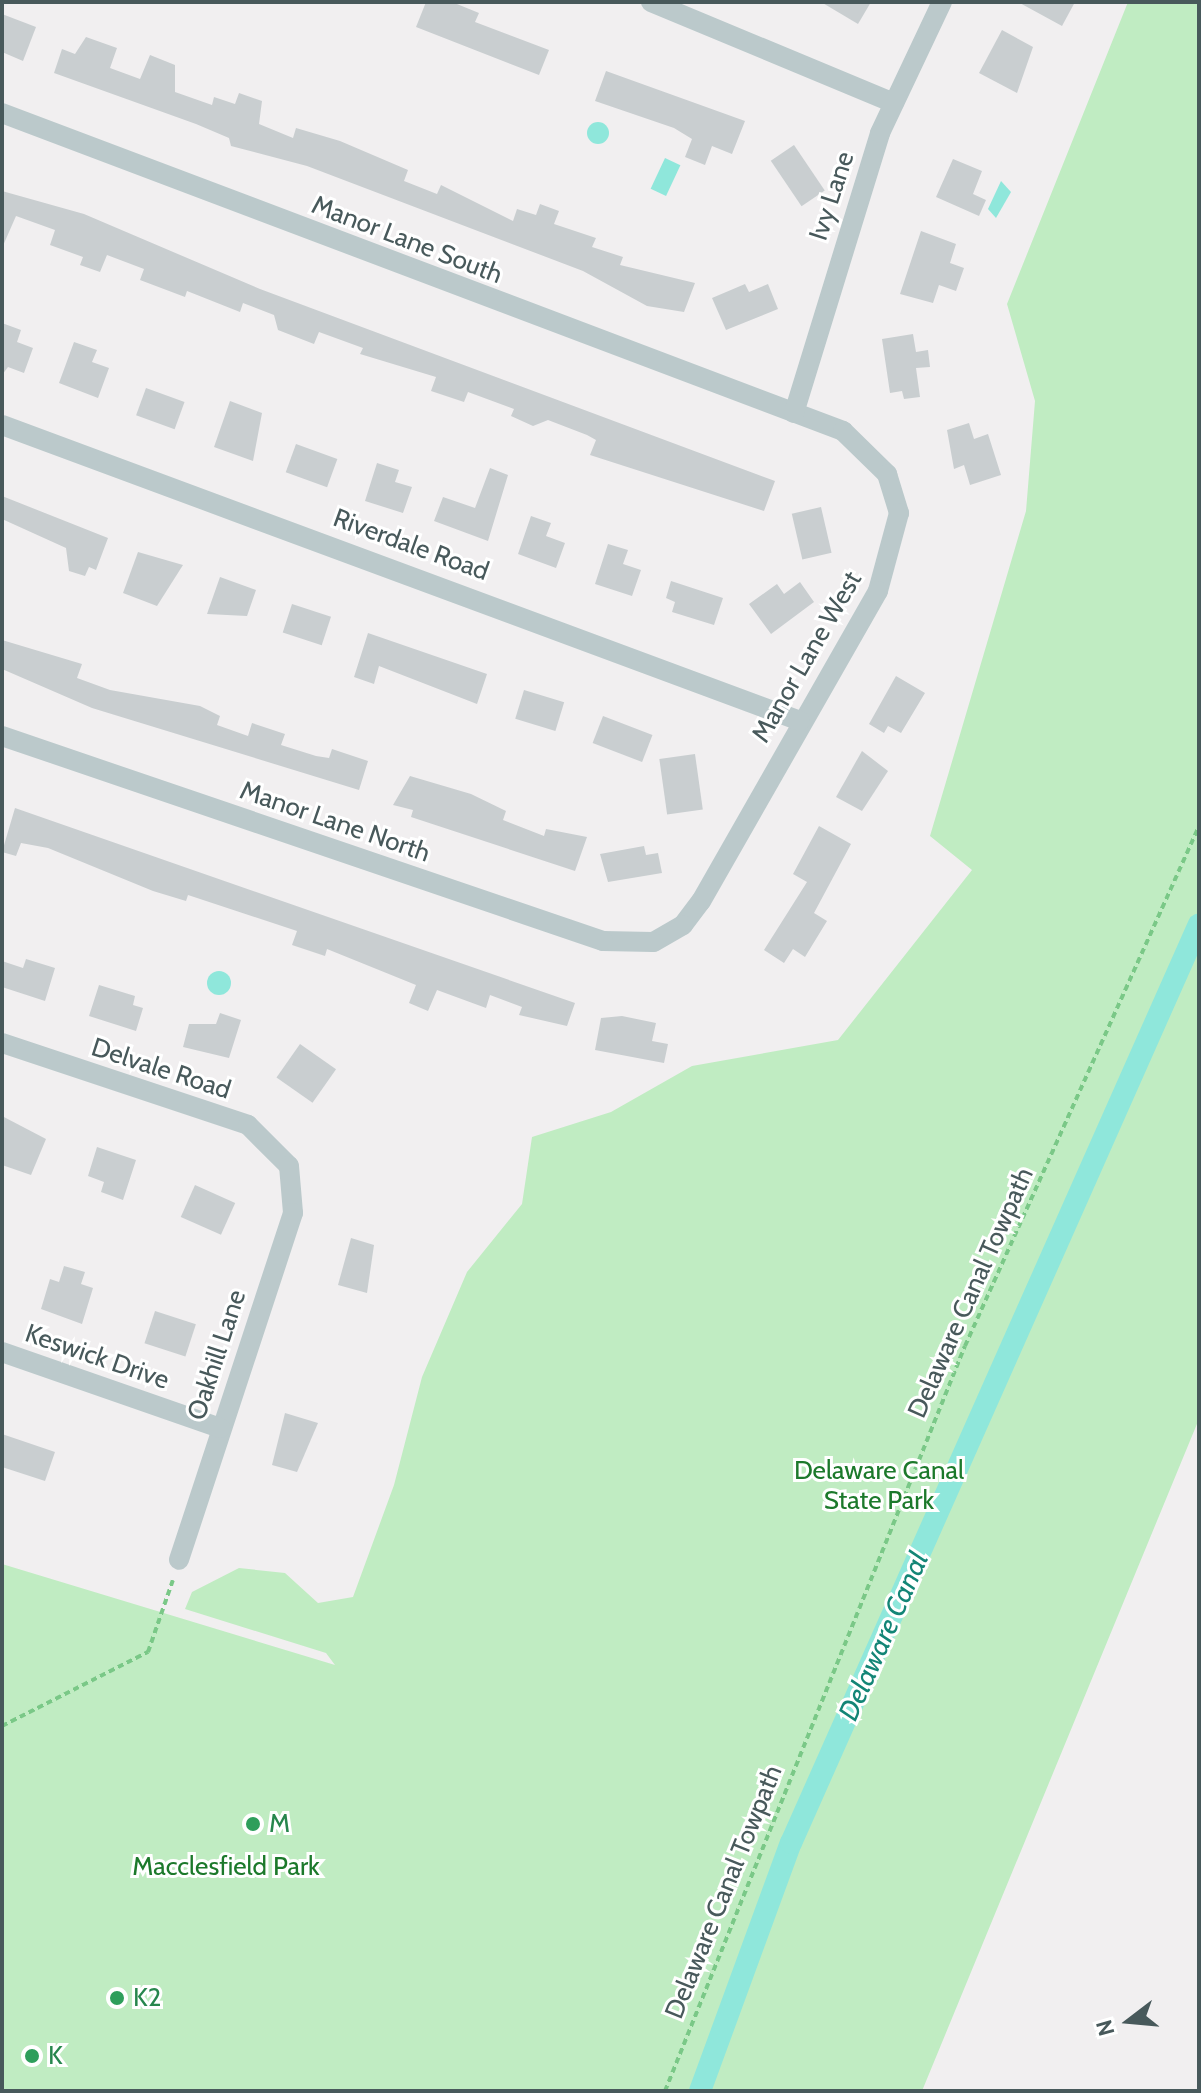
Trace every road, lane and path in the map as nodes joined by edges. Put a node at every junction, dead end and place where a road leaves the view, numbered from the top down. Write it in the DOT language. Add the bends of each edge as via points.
graph roads {
  1 [pos="651,2"];
  2 [pos="942,2"];
  3 [pos="894,103"];
  4 [pos="2,113"];
  5 [pos="794,413"];
  6 [pos="2,425"];
  7 [pos="800,721"];
  8 [pos="2,736"];
  9 [pos="1199,826"];
  10 [pos="653,942"];
  11 [pos="2,1043"];
  12 [pos="289,1166"];
  13 [pos="2,1352"];
  14 [pos="220,1428"];
  15 [pos="179,1560"];
  16 [pos="2,1726"];
  17 [pos="665,2091"];
  1 -- 3 [label="street"];
  2 -- 3 [label="street, Ivy Lane"];
  3 -- 5 [label="street, Ivy Lane"];
  4 -- 5 [label="street, Manor Lane South"];
  5 -- 7 [label="street, Manor Lane West" via="867,450 887,474 899,513 878,591"];
  6 -- 7 [label="street, Riverdale Road"];
  7 -- 10 [label="street, Manor Lane West" via="695,911"];
  8 -- 10 [label="street, Manor Lane North" via="603,941"];
  9 -- 17 [label="path, Delaware Canal Towpath" via="965,1346"];
  11 -- 12 [label="street, Delvale Road" via="248,1125"];
  12 -- 14 [label="street, Oakhill Lane" via="293,1213"];
  13 -- 14 [label="street, Keswick Drive"];
  14 -- 15 [label="street, Oakhill Lane"];
  15 -- 16 [label="path" via="155,1645"];
}
